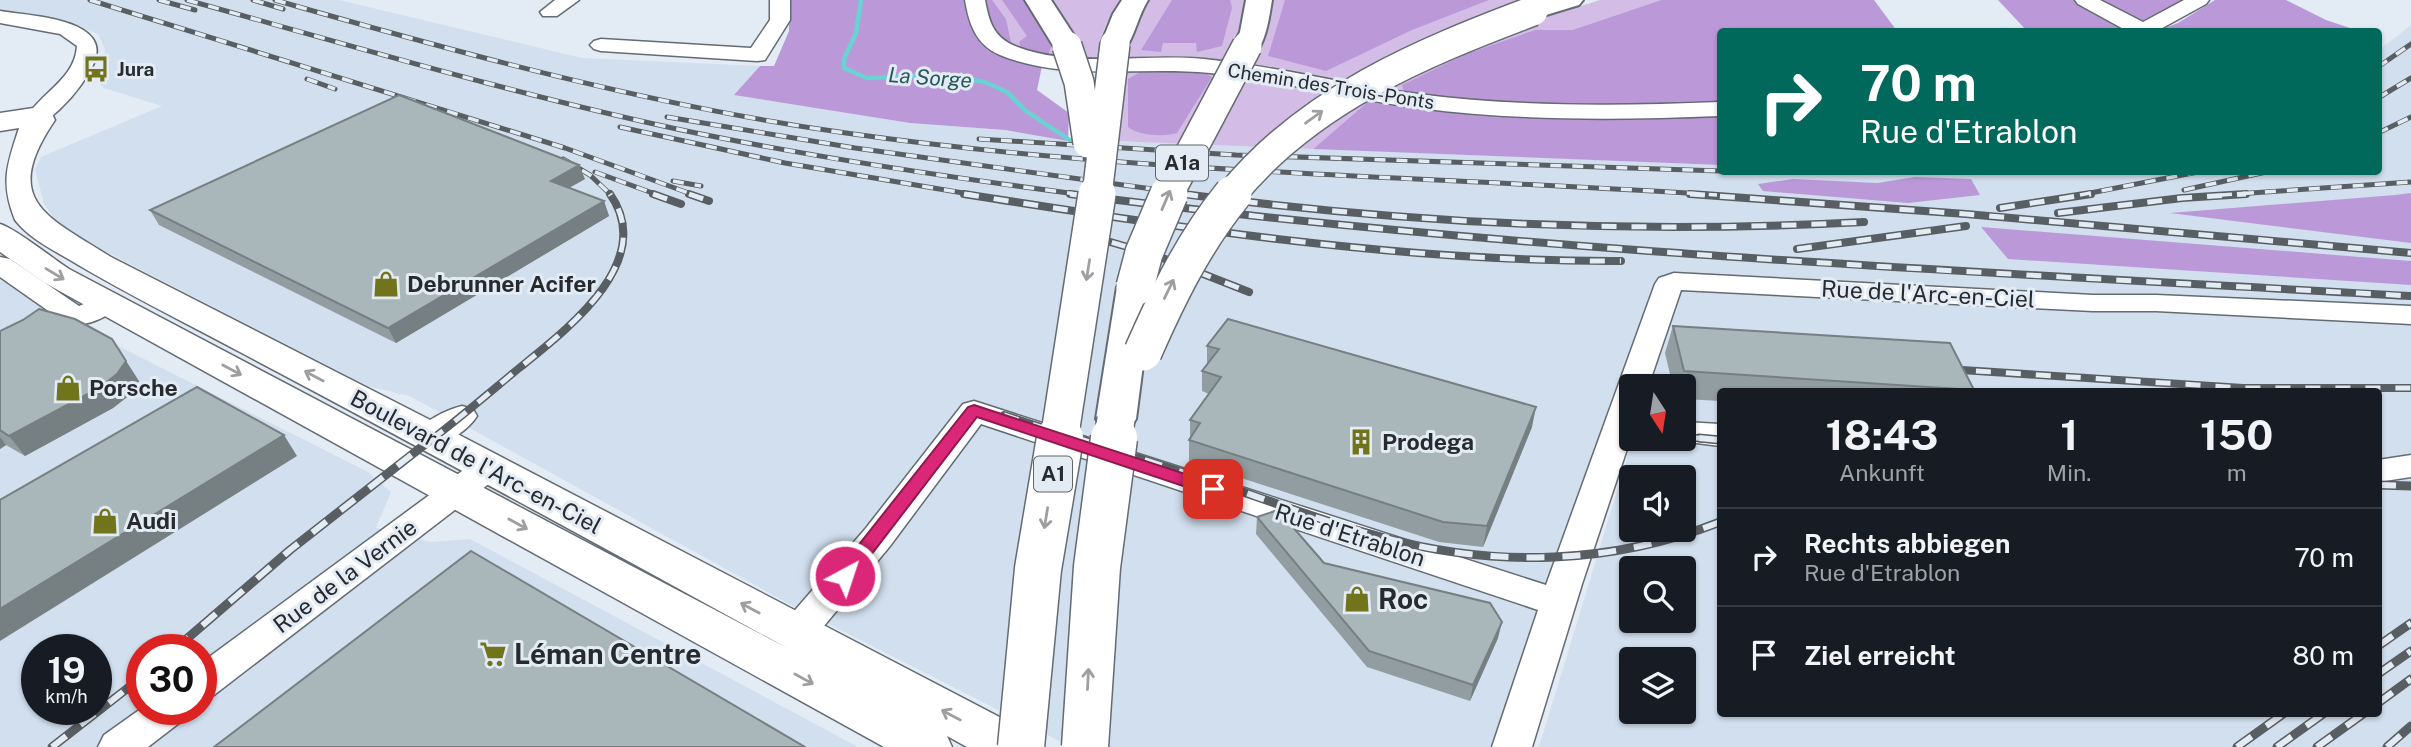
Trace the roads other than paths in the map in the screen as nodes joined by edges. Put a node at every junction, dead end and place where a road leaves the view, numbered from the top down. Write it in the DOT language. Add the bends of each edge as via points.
graph roads {
  1 [pos="569,0"];
  2 [pos="780,0"];
  3 [pos="975,0"];
  4 [pos="1038,0"];
  5 [pos="1135,0"];
  6 [pos="1259,0"];
  7 [pos="1570,0"];
  8 [pos="2085,0"];
  9 [pos="2199,0"];
  10 [pos="550,12"];
  11 [pos="4,21"];
  12 [pos="2136,28"];
  13 [pos="2147,28"];
  14 [pos="601,46"];
  15 [pos="1717,108"];
  16 [pos="24,122"];
  17 [pos="0,141"];
  18 [pos="1096,202"];
  19 [pos="0,234"];
  20 [pos="0,265"];
  21 [pos="107,303"];
  22 [pos="2411,315"];
  23 [pos="1637,374"];
  24 [pos="1116,419"];
  25 [pos="1696,434"];
  26 [pos="1717,435"];
  27 [pos="1619,443"];
  28 [pos="2411,466"];
  29 [pos="2382,470"];
  30 [pos="473,480"];
  31 [pos="1558,603"];
  32 [pos="797,633"];
  33 [pos="217,672"];
  34 [pos="148,725"];
  35 [pos="118,747"];
  36 [pos="928,747"];
  37 [pos="1012,747"];
  38 [pos="1020,747"];
  39 [pos="1085,747"];
  40 [pos="1512,747"];
  1 -- 10 [label="street"];
  2 -- 14 [label="street" via="780,20 757,55"];
  3 -- 15 [label="street, Chemin des Trois-Ponts" via="982,31 992,43 1015,54 1046,60 1183,64 1477,107 1554,112"];
  4 -- 18 [label="highway, bridge" via="1068,46 1081,91"];
  5 -- 18 [label="highway, A1, bridge" via="1115,44"];
  24 -- 6 [label="highway, A1a, one-way, bridge" via="1144,253 1188,150 1247,46"];
  24 -- 7 [label="highway, A1, one-way, bridge" via="1155,318 1184,259 1220,206 1262,160 1336,101 1388,71 1442,45"];
  8 -- 12 [label="street"];
  9 -- 13 [label="street"];
  11 -- 16 [label="street" via="66,29 83,37 89,47 82,69 55,102"];
  16 -- 17 [label="main road"];
  30 -- 16 [label="main road, Boulevard de l'Arc-en-Ciel, one-way" via="446,426 99,264 33,221 19,205 14,182"];
  18 -- 38 [label="highway, A1, one-way, bridge" via="1038,569"];
  19 -- 21 [label="main road, Boulevard de l'Arc-en-Ciel, one-way" via="34,262"];
  20 -- 21 [label="street" via="77,318"];
  21 -- 30 [label="main road, Boulevard de l'Arc-en-Ciel, one-way"];
  22 -- 23 [label="street, Rue de l'Arc-en-Ciel" via="1674,281 1669,284"];
  39 -- 24 [label="highway, A1, one-way, bridge" via="1097,567"];
  25 -- 26 [label="street"];
  27 -- 31 [label="street"];
  28 -- 29 [label="street"];
  32 -- 30 [label="main road, Boulevard de l'Arc-en-Ciel, one-way"];
  30 -- 33 [label="street, Rue de la Vernie"];
  30 -- 36 [label="main road, Boulevard de l'Arc-en-Ciel, one-way"];
  31 -- 32 [label="street, Rue d'Etrablon" via="974,411"];
  31 -- 40 [label="street"];
  37 -- 32 [label="main road, Boulevard de l'Arc-en-Ciel, one-way"];
  34 -- 35 [label="street"];
}
